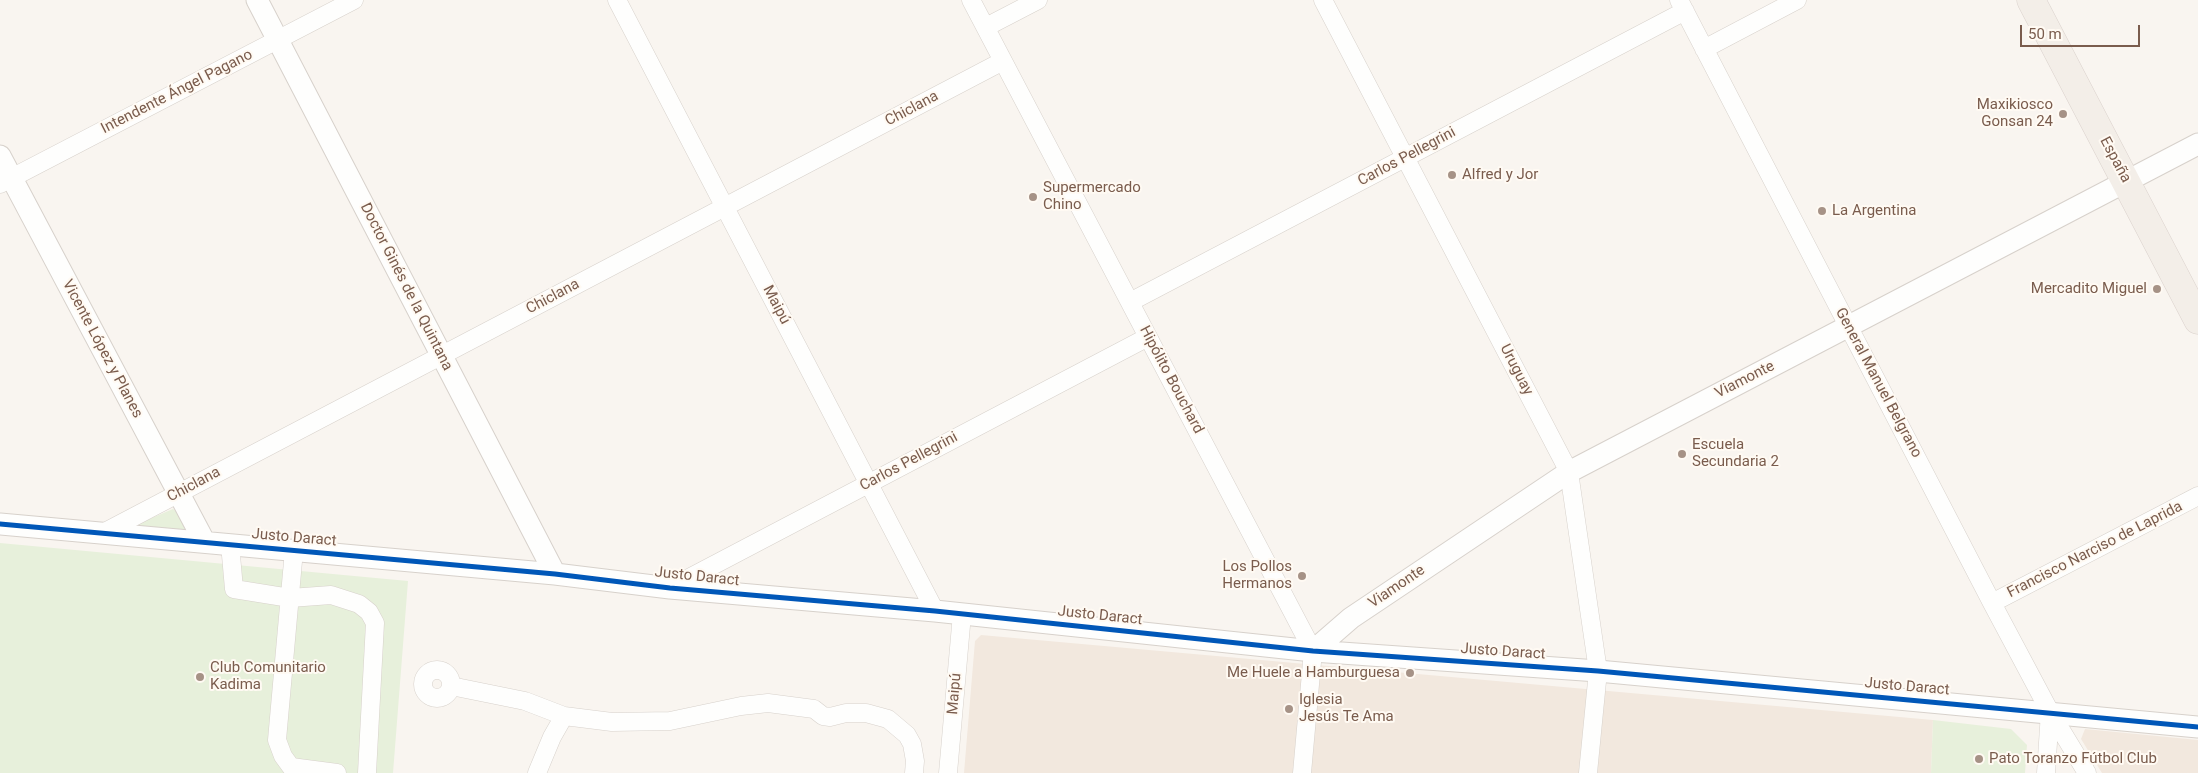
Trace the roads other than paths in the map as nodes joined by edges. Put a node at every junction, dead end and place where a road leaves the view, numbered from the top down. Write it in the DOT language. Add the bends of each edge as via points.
graph roads {
  1 [pos="257,0"];
  2 [pos="354,0"];
  3 [pos="616,0"];
  4 [pos="971,0"];
  5 [pos="1038,0"];
  6 [pos="1323,0"];
  7 [pos="1797,0"];
  8 [pos="2031,0"];
  9 [pos="1682,6"];
  10 [pos="986,27"];
  11 [pos="278,40"];
  12 [pos="1704,49"];
  13 [pos="1003,61"];
  14 [pos="2198,144"];
  15 [pos="0,156"];
  16 [pos="1405,158"];
  17 [pos="6,181"];
  18 [pos="2126,182"];
  19 [pos="725,207"];
  20 [pos="1130,302"];
  21 [pos="2198,320"];
  22 [pos="1848,326"];
  23 [pos="1148,337"];
  24 [pos="442,355"];
  25 [pos="1569,472"];
  26 [pos="869,483"];
  27 [pos="179,493"];
  28 [pos="2198,496"];
  29 [pos="0,524"];
  30 [pos="102,533"];
  31 [pos="204,541"];
  32 [pos="230,544"];
  33 [pos="294,550"];
  34 [pos="556,574"];
  35 [pos="670,588"];
  36 [pos="290,598"];
  37 [pos="1992,603"];
  38 [pos="935,611"];
  39 [pos="962,614"];
  40 [pos="1313,651"];
  41 [pos="1598,671"];
  42 [pos="451,686"];
  43 [pos="2050,712"];
  44 [pos="564,716"];
  45 [pos="2198,727"];
  46 [pos="337,773"];
  47 [pos="367,773"];
  48 [pos="537,773"];
  49 [pos="914,773"];
  50 [pos="948,773"];
  51 [pos="1302,773"];
  52 [pos="1588,773"];
  53 [pos="2046,773"];
  54 [pos="2087,773"];
  1 -- 11 [label="street, Doctor Ginés de la Quintana"];
  2 -- 11 [label="street, Intendente Ángel Pagano"];
  3 -- 19 [label="street, Maipú"];
  4 -- 10 [label="street, Hipólito Bouchard"];
  5 -- 10 [label="street"];
  6 -- 16 [label="street, Uruguay"];
  7 -- 12 [label="street"];
  8 -- 18 [label="main road, España"];
  9 -- 12 [label="street, General Manuel Belgrano"];
  9 -- 16 [label="street, Carlos Pellegrini"];
  10 -- 13 [label="street, Hipólito Bouchard"];
  11 -- 17 [label="street, Intendente Ángel Pagano"];
  11 -- 24 [label="street, Doctor Ginés de la Quintana"];
  12 -- 22 [label="street, General Manuel Belgrano"];
  13 -- 19 [label="street, Chiclana"];
  13 -- 20 [label="street, Hipólito Bouchard"];
  14 -- 18 [label="street, Viamonte"];
  15 -- 17 [label="street, Vicente López y Planes"];
  16 -- 20 [label="street, Carlos Pellegrini"];
  16 -- 25 [label="street, Uruguay"];
  17 -- 27 [label="street, Vicente López y Planes"];
  18 -- 21 [label="main road, España"];
  18 -- 22 [label="street, Viamonte"];
  19 -- 24 [label="street, Chiclana"];
  19 -- 26 [label="street, Maipú"];
  20 -- 23 [label="street, Hipólito Bouchard"];
  22 -- 25 [label="street, Viamonte"];
  22 -- 37 [label="street, General Manuel Belgrano"];
  23 -- 26 [label="street, Carlos Pellegrini"];
  23 -- 40 [label="street, Hipólito Bouchard"];
  24 -- 27 [label="street, Chiclana"];
  24 -- 34 [label="street, Doctor Ginés de la Quintana"];
  25 -- 40 [label="street, Viamonte" via="1351,618"];
  25 -- 41 [label="street, Uruguay"];
  26 -- 35 [label="street, Carlos Pellegrini"];
  26 -- 38 [label="street, Maipú"];
  27 -- 30 [label="street, Chiclana"];
  27 -- 31 [label="street, Vicente López y Planes"];
  28 -- 37 [label="street, Francisco Narciso de Laprida"];
  29 -- 30 [label="street, Justo Daract"];
  30 -- 31 [label="street, Justo Daract"];
  31 -- 32 [label="street, Justo Daract"];
  32 -- 33 [label="street, Justo Daract"];
  32 -- 36 [label="street" via="234,589"];
  33 -- 34 [label="street, Justo Daract"];
  33 -- 36 [label="street"];
  34 -- 35 [label="street, Justo Daract"];
  35 -- 38 [label="street, Justo Daract"];
  36 -- 46 [label="street" via="277,740 291,766"];
  36 -- 47 [label="street" via="330,595 359,604 375,623"];
  37 -- 43 [label="street, General Manuel Belgrano"];
  38 -- 39 [label="street, Justo Daract"];
  39 -- 40 [label="street, Justo Daract"];
  39 -- 50 [label="street, Maipú"];
  40 -- 41 [label="street, Justo Daract"];
  40 -- 51 [label="street"];
  41 -- 43 [label="street, Justo Daract"];
  41 -- 52 [label="street, Uruguay"];
  42 -- 44 [label="street" via="525,702"];
  43 -- 45 [label="street, Justo Daract"];
  43 -- 53 [label="street"];
  43 -- 54 [label="street, General Manuel Belgrano"];
  44 -- 48 [label="street"];
  44 -- 49 [label="street" via="612,722 670,721 768,703 814,710 830,717 866,713 888,719 907,735 912,744"];
}
